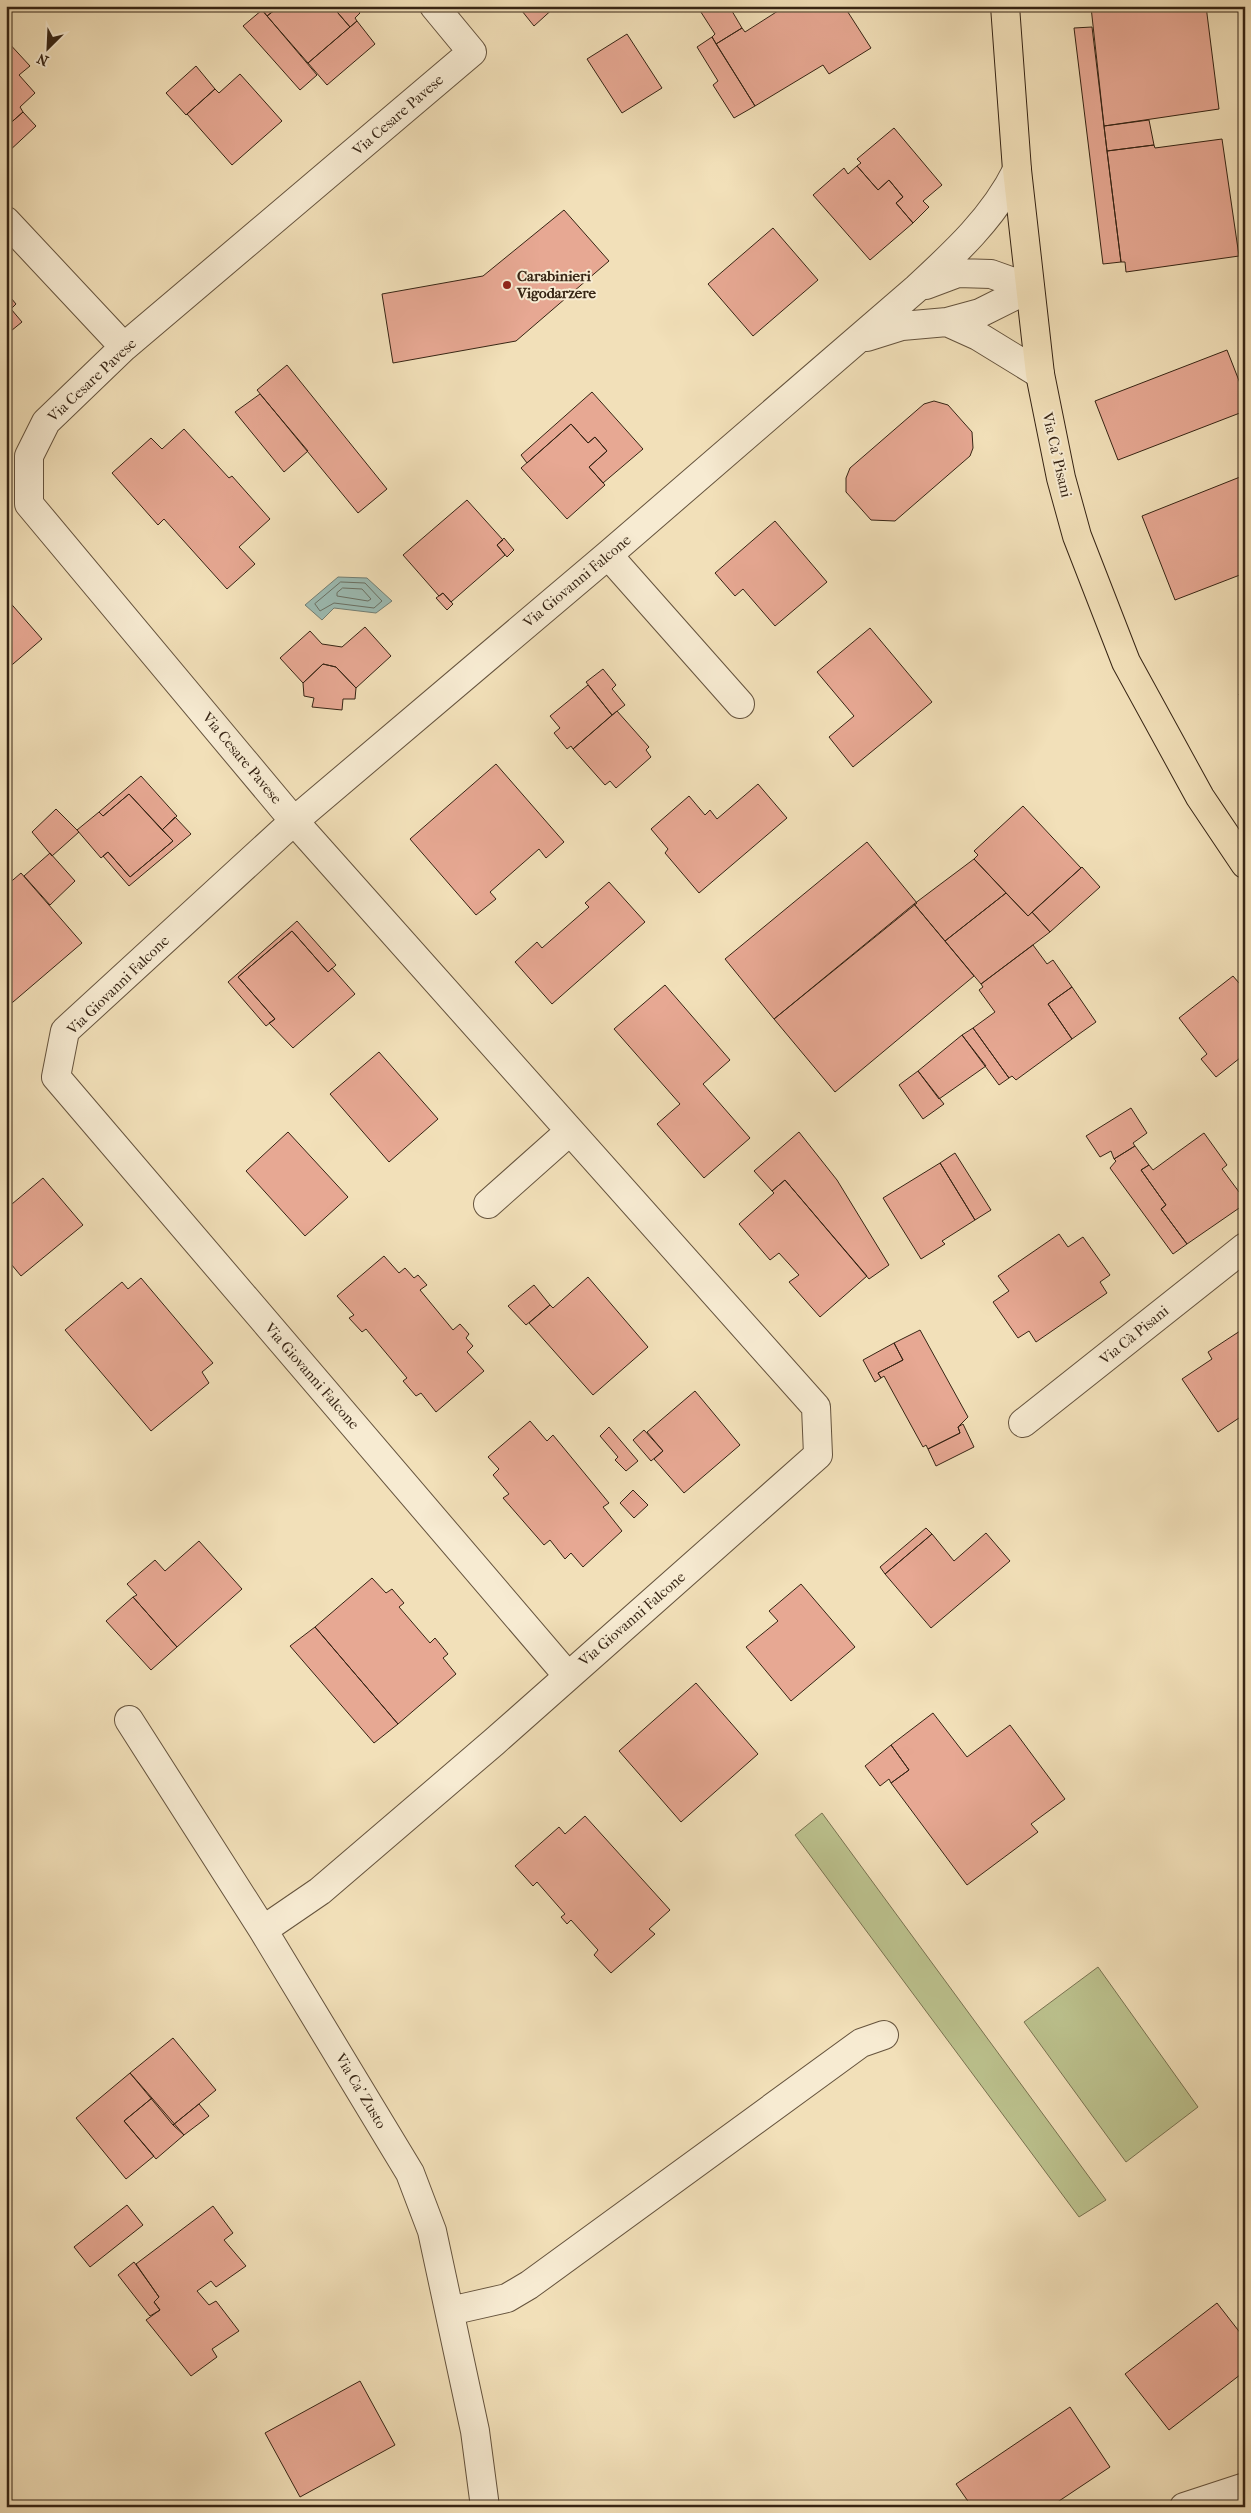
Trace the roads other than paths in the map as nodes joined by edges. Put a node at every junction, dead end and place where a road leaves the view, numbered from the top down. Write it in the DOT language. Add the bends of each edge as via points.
graph roads {
  1 [pos="434,6"];
  2 [pos="1005,6"];
  3 [pos="1017,170"];
  4 [pos="6,220"];
  5 [pos="917,288"];
  6 [pos="1030,288"];
  7 [pos="947,322"];
  8 [pos="858,339"];
  9 [pos="124,347"];
  10 [pos="1040,374"];
  11 [pos="18,461"];
  12 [pos="608,555"];
  13 [pos="740,704"];
  14 [pos="294,821"];
  15 [pos="1245,864"];
  16 [pos="570,1131"];
  17 [pos="488,1204"];
  18 [pos="1245,1247"];
  19 [pos="1023,1423"];
  20 [pos="568,1676"];
  21 [pos="129,1720"];
  22 [pos="263,1930"];
  23 [pos="884,2035"];
  24 [pos="450,2311"];
  25 [pos="1245,2486"];
  26 [pos="484,2507"];
  27 [pos="1184,2507"];
  1 -- 9 [label="street, Via Cesare Pavese" via="472,52"];
  2 -- 3 [label="main road, Via Ca' Pisani"];
  3 -- 5 [label="street, Via Giovanni Falcone" via="991,212"];
  3 -- 6 [label="main road, Via Ca' Pisani"];
  4 -- 9 [label="street"];
  5 -- 6 [label="street, Via Giovanni Falcone" via="958,273 991,274"];
  5 -- 8 [label="street, Via Giovanni Falcone"];
  6 -- 7 [label="street, Via Giovanni Falcone" via="980,313"];
  6 -- 10 [label="main road, Via Ca' Pisani"];
  7 -- 8 [label="street, Via Giovanni Falcone" via="902,326"];
  7 -- 10 [label="street, Via Giovanni Falcone" via="978,336"];
  8 -- 12 [label="street, Via Giovanni Falcone"];
  9 -- 11 [label="street, Via Cesare Pavese" via="46,422"];
  10 -- 15 [label="main road, Via Ca' Pisani" via="1061,478 1078,536 1126,662 1200,796"];
  11 -- 14 [label="street, Via Cesare Pavese" via="29,504"];
  12 -- 13 [label="street"];
  12 -- 14 [label="street, Via Giovanni Falcone"];
  14 -- 16 [label="street, Via Giovanni Falcone"];
  14 -- 20 [label="street, Via Giovanni Falcone" via="65,1031 56,1078"];
  16 -- 17 [label="street"];
  16 -- 20 [label="street, Via Giovanni Falcone" via="816,1407 818,1455"];
  18 -- 19 [label="street, Via Cà Pisani"];
  20 -- 22 [label="street" via="320,1891"];
  21 -- 22 [label="street, Via Ca' Zusto"];
  22 -- 24 [label="street, Via Ca' Zusto" via="410,2173 432,2231"];
  23 -- 24 [label="street" via="861,2043 530,2285 507,2298"];
  24 -- 26 [label="street, Via Ca' Zusto" via="475,2431"];
  25 -- 27 [label="street"];
}
